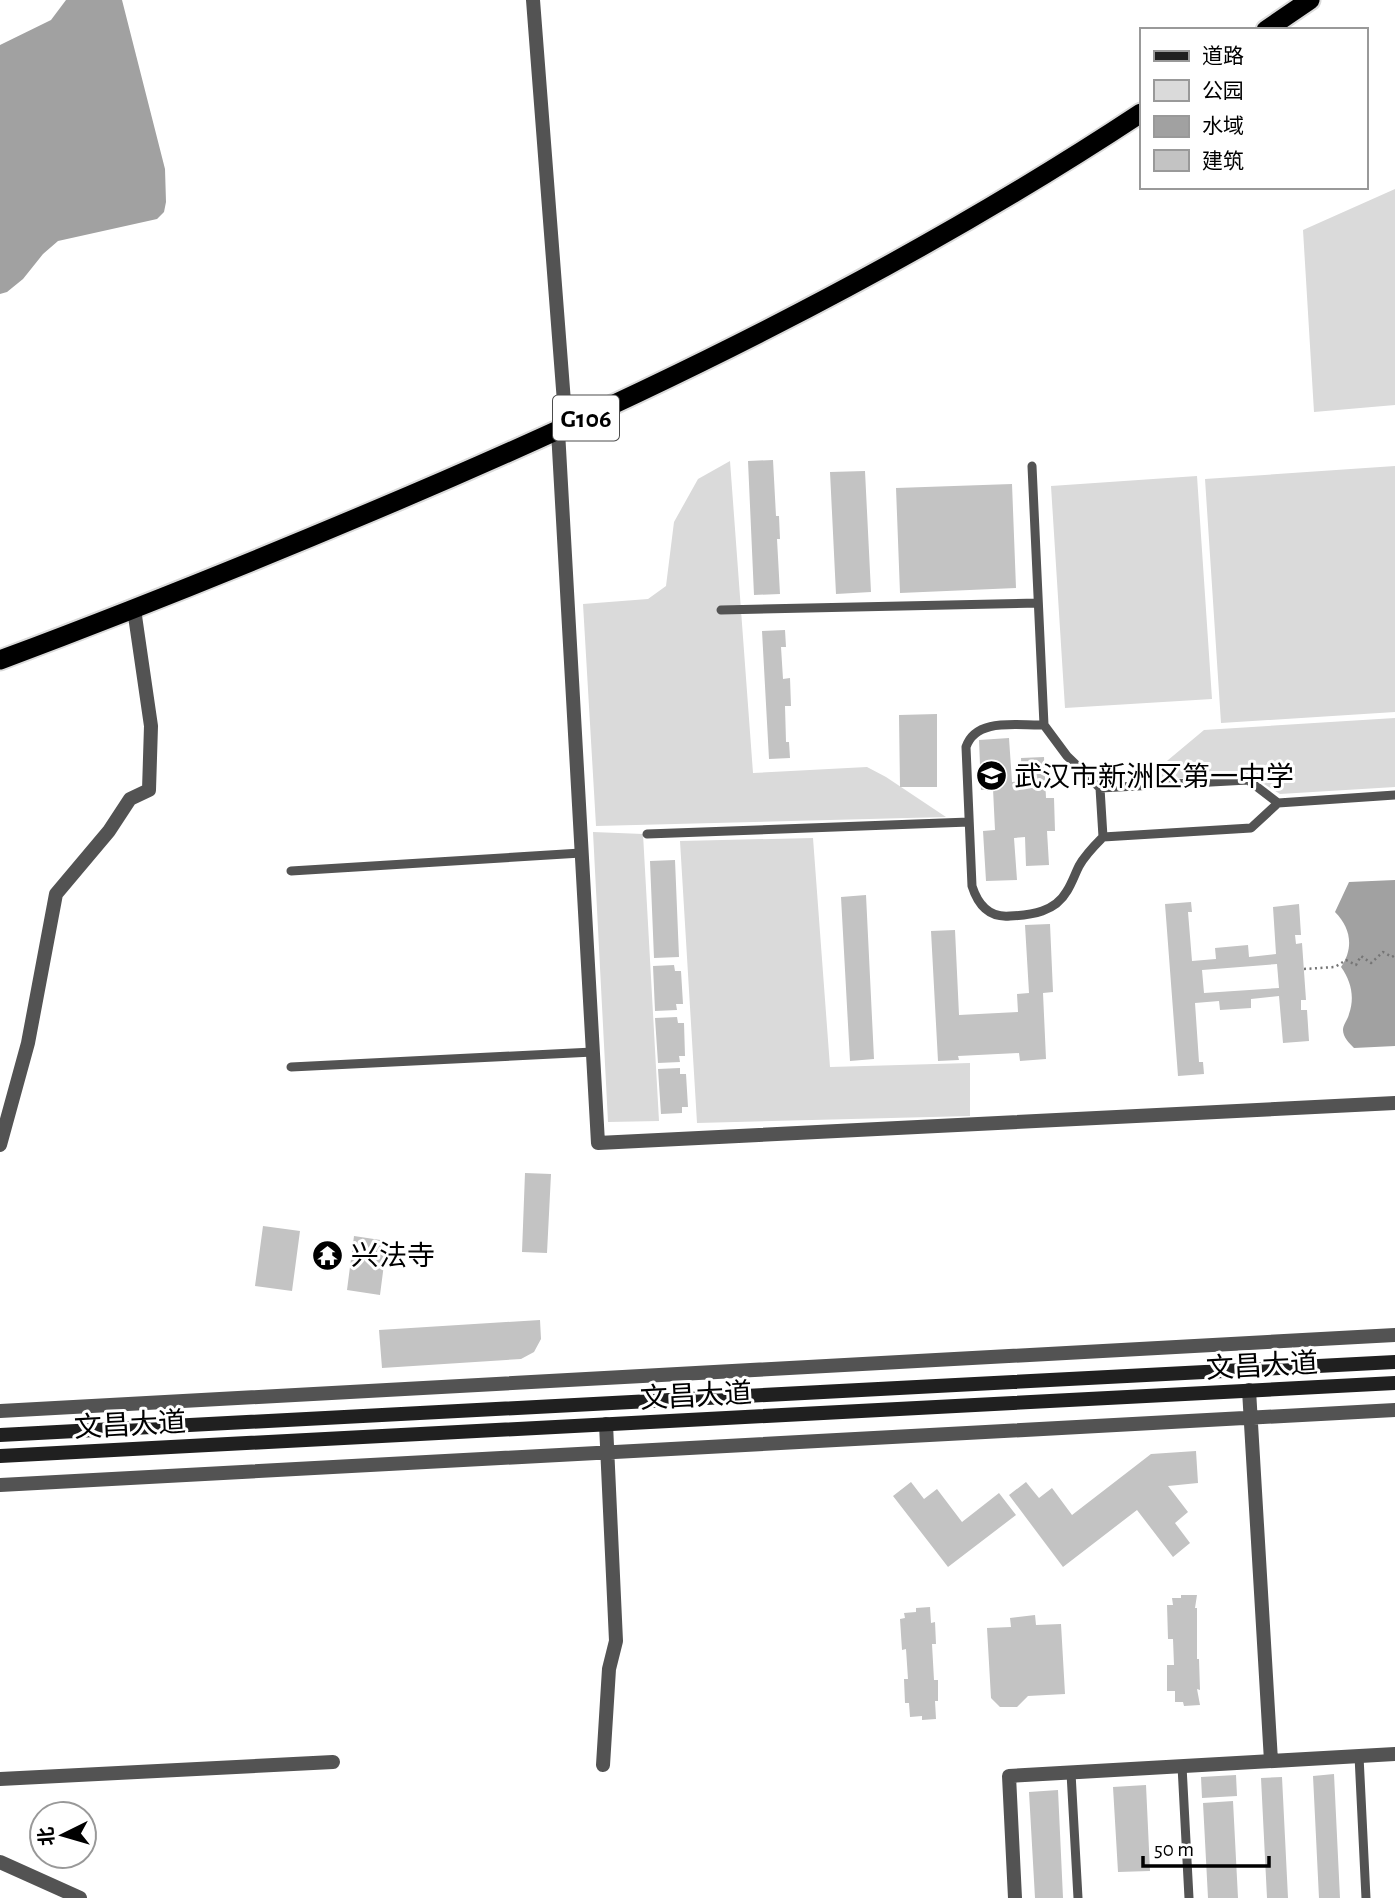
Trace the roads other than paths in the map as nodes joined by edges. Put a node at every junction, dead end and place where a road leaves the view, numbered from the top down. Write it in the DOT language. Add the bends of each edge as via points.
graph roads {
  1 [pos="533,0"];
  2 [pos="1310,0"];
  3 [pos="1269,28"];
  4 [pos="1140,114"];
  5 [pos="562,430"];
  6 [pos="1032,466"];
  7 [pos="1038,603"];
  8 [pos="134,608"];
  9 [pos="722,610"];
  10 [pos="0,660"];
  11 [pos="1044,725"];
  12 [pos="1100,788"];
  13 [pos="1395,795"];
  14 [pos="1278,803"];
  15 [pos="969,822"];
  16 [pos="647,835"];
  17 [pos="1103,836"];
  18 [pos="581,853"];
  19 [pos="291,872"];
  20 [pos="593,1052"];
  21 [pos="291,1067"];
  22 [pos="1395,1102"];
  23 [pos="0,1145"];
  24 [pos="1395,1335"];
  25 [pos="1395,1362"];
  26 [pos="1395,1383"];
  27 [pos="1250,1390"];
  28 [pos="0,1410"];
  29 [pos="1395,1410"];
  30 [pos="1251,1418"];
  31 [pos="606,1424"];
  32 [pos="0,1435"];
  33 [pos="607,1454"];
  34 [pos="0,1455"];
  35 [pos="0,1485"];
  36 [pos="1395,1754"];
  37 [pos="1359,1756"];
  38 [pos="1271,1761"];
  39 [pos="333,1762"];
  40 [pos="603,1765"];
  41 [pos="1182,1766"];
  42 [pos="1072,1773"];
  43 [pos="0,1779"];
  44 [pos="0,1862"];
  45 [pos="80,1898"];
  46 [pos="1015,1898"];
  47 [pos="1078,1898"];
  48 [pos="1189,1898"];
  49 [pos="1366,1898"];
  1 -- 5 [label="street"];
  2 -- 3 [label="highway"];
  4 -- 5 [label="highway, G106" via="1021,189 871,274"];
  5 -- 8 [label="highway, G106"];
  5 -- 18 [label="street"];
  6 -- 7 [label="lane"];
  7 -- 9 [label="lane"];
  7 -- 11 [label="lane"];
  8 -- 10 [label="highway, G106"];
  8 -- 23 [label="street" via="151,726 149,790 130,799 56,894 28,1044"];
  11 -- 12 [label="lane"];
  11 -- 15 [label="lane" via="987,726 971,736 966,747"];
  12 -- 14 [label="lane" via="1248,780"];
  12 -- 17 [label="lane"];
  13 -- 14 [label="lane"];
  14 -- 17 [label="lane" via="1251,828"];
  15 -- 16 [label="lane"];
  15 -- 17 [label="lane" via="972,886 980,904 997,917 1049,909 1067,892 1079,866"];
  18 -- 19 [label="lane"];
  18 -- 20 [label="street"];
  20 -- 21 [label="lane"];
  20 -- 22 [label="street" via="598,1143"];
  24 -- 28 [label="street"];
  25 -- 32 [label="main road, 文昌大道"];
  26 -- 27 [label="main road, 文昌大道"];
  27 -- 30 [label="street"];
  27 -- 31 [label="main road, 文昌大道"];
  29 -- 30 [label="street"];
  30 -- 33 [label="street"];
  30 -- 38 [label="street"];
  31 -- 33 [label="street"];
  31 -- 34 [label="main road, 文昌大道"];
  33 -- 35 [label="street"];
  33 -- 40 [label="street" via="616,1641 609,1669"];
  36 -- 37 [label="street"];
  37 -- 38 [label="street"];
  37 -- 49 [label="lane"];
  38 -- 41 [label="street"];
  39 -- 43 [label="street"];
  41 -- 42 [label="street"];
  41 -- 48 [label="lane"];
  42 -- 46 [label="street" via="1009,1776"];
  42 -- 47 [label="lane"];
  44 -- 45 [label="street"];
}
